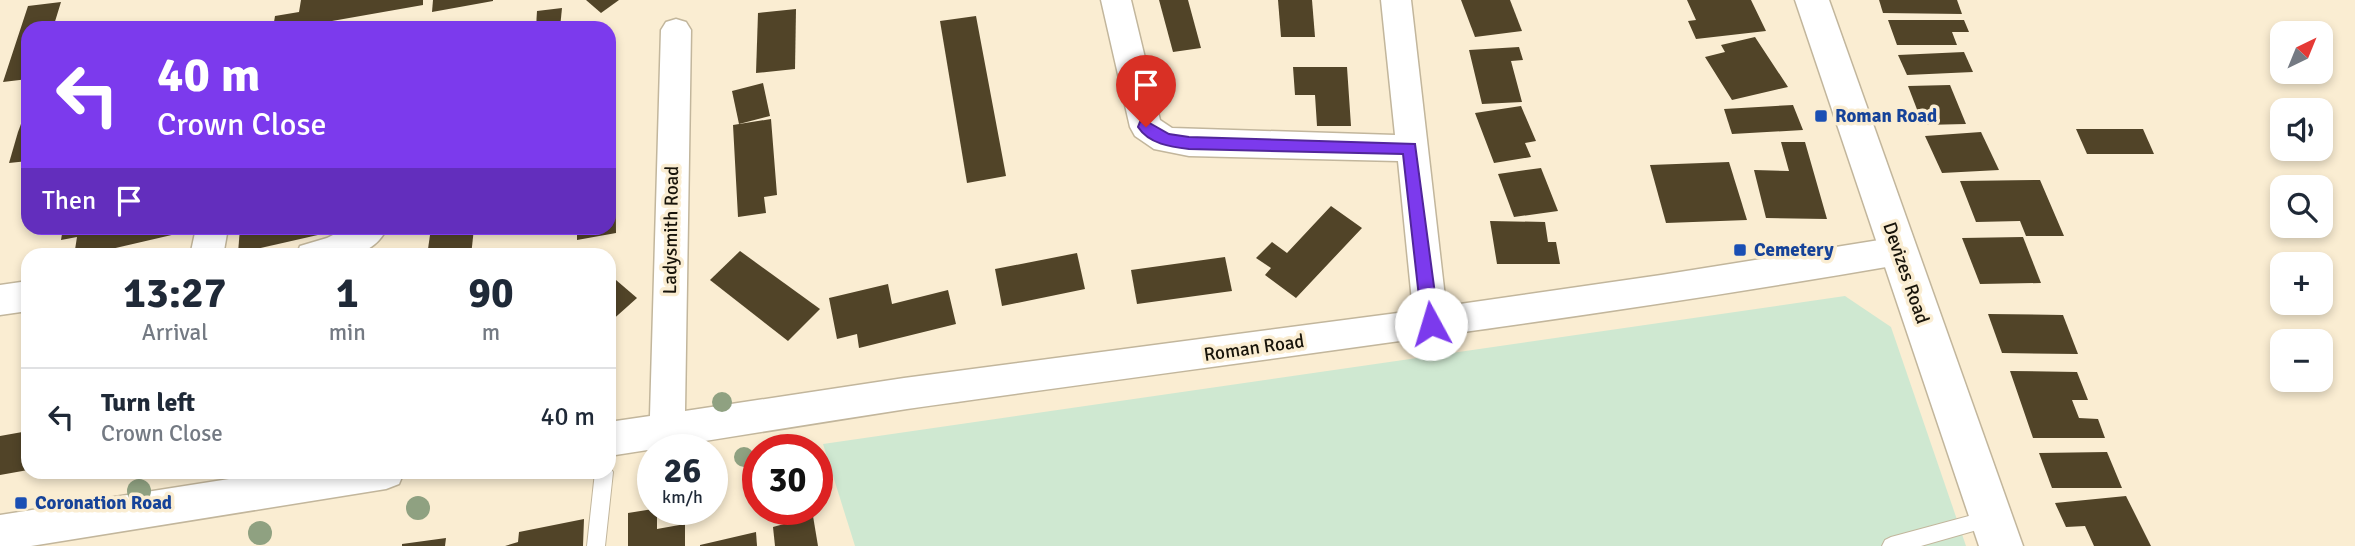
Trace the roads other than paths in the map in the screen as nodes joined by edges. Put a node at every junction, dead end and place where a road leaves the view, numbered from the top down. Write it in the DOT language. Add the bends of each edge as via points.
graph roads {
  1 [pos="1116,0"];
  2 [pos="1396,0"];
  3 [pos="1812,0"];
  4 [pos="676,30"];
  5 [pos="1410,148"];
  6 [pos="362,235"];
  7 [pos="341,248"];
  8 [pos="1898,251"];
  9 [pos="21,297"];
  10 [pos="0,300"];
  11 [pos="1431,324"];
  12 [pos="667,431"];
  13 [pos="616,438"];
  14 [pos="342,479"];
  15 [pos="603,479"];
  16 [pos="1996,532"];
  17 [pos="0,533"];
  18 [pos="596,546"];
  19 [pos="1891,546"];
  1 -- 5 [label="street" via="1146,127 1165,140"];
  2 -- 5 [label="street"];
  3 -- 8 [label="main road, Devizes Road"];
  4 -- 12 [label="street, Ladysmith Road"];
  5 -- 11 [label="street"];
  6 -- 7 [label="street"];
  8 -- 11 [label="street, Roman Road" via="1710,284"];
  8 -- 16 [label="main road, Devizes Road"];
  9 -- 10 [label="street"];
  11 -- 12 [label="street, Roman Road" via="943,388"];
  12 -- 13 [label="street, Roman Road"];
  14 -- 17 [label="street"];
  15 -- 18 [label="lane"];
  16 -- 19 [label="lane"];
}
